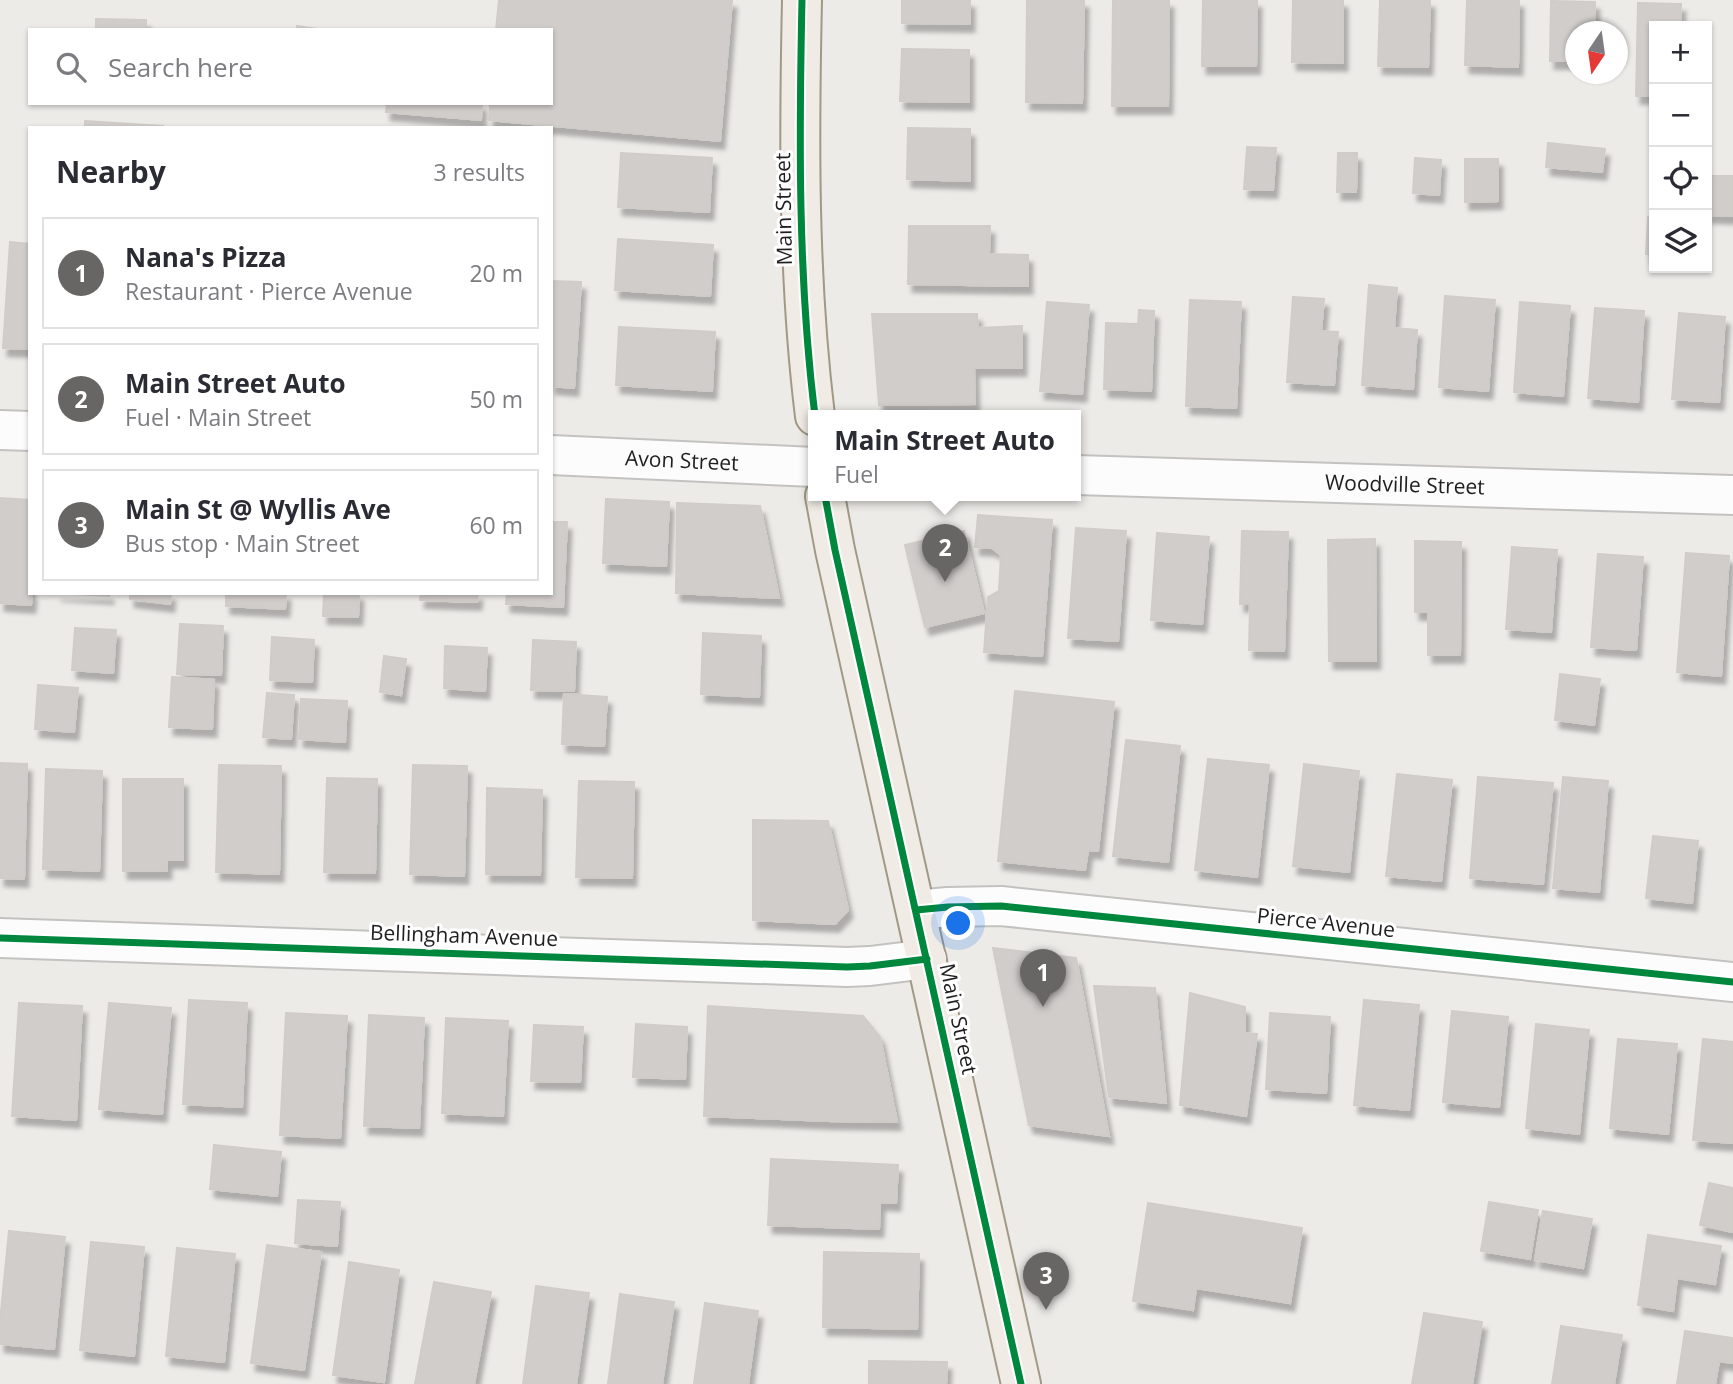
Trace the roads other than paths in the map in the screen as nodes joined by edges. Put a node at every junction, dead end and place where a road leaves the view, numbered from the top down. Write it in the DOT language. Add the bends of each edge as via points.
graph roads {
  1 [pos="802,0"];
  2 [pos="814,410"];
  3 [pos="0,430"];
  4 [pos="28,431"];
  5 [pos="553,455"];
  6 [pos="808,467"];
  7 [pos="1081,475"];
  8 [pos="1733,495"];
  9 [pos="826,501"];
  10 [pos="916,910"];
  11 [pos="0,937"];
  12 [pos="926,959"];
  13 [pos="1733,982"];
  14 [pos="1021,1384"];
  1 -- 2 [label="main road, Main Street" via="803,279"];
  3 -- 4 [label="street"];
  5 -- 6 [label="street, Avon Street"];
  7 -- 8 [label="street, Woodville Street"];
  9 -- 10 [label="main road, Main Street"];
  10 -- 12 [label="main road, Main Street"];
  10 -- 13 [label="street, Pierce Avenue" via="1001,906"];
  11 -- 12 [label="street, Bellingham Avenue" via="846,967"];
  12 -- 14 [label="main road, Main Street"];
}
